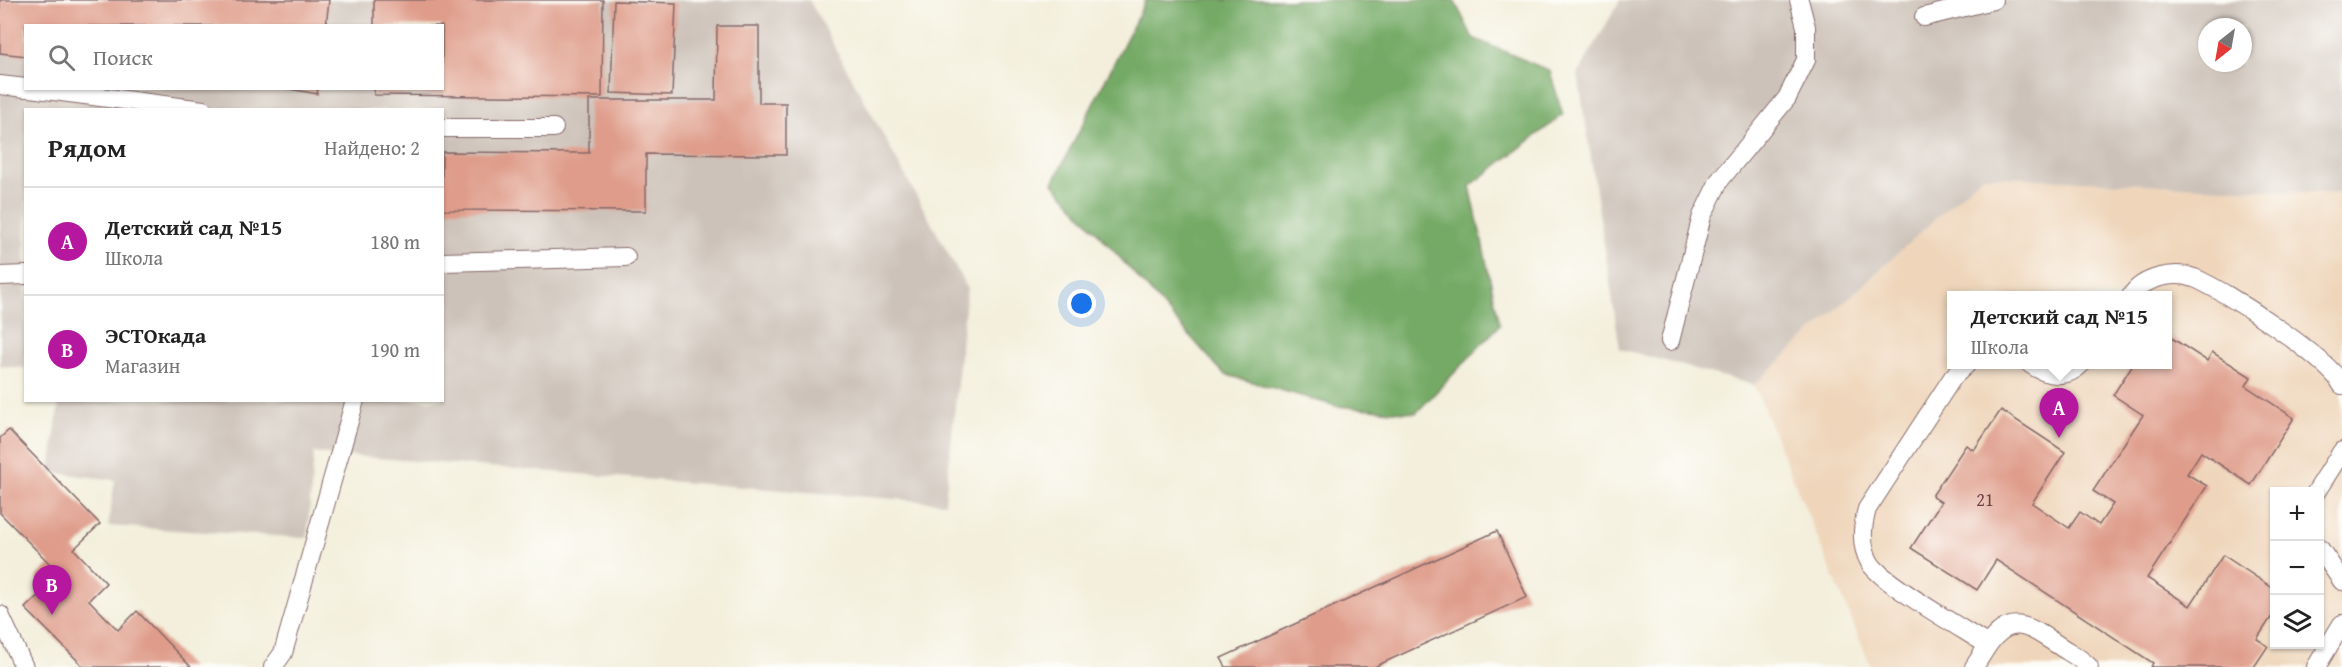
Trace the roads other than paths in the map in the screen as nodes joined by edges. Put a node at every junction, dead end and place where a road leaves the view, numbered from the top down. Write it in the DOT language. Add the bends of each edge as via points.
graph roads {
  1 [pos="1799,0"];
  2 [pos="1993,0"];
  3 [pos="1924,17"];
  4 [pos="0,85"];
  5 [pos="24,88"];
  6 [pos="46,90"];
  7 [pos="187,108"];
  8 [pos="444,128"];
  9 [pos="554,128"];
  10 [pos="626,256"];
  11 [pos="444,262"];
  12 [pos="24,275"];
  13 [pos="0,276"];
  14 [pos="2137,291"];
  15 [pos="1670,341"];
  16 [pos="1962,369"];
  17 [pos="2038,369"];
  18 [pos="2070,369"];
  19 [pos="2342,385"];
  20 [pos="354,402"];
  21 [pos="2342,451"];
  22 [pos="2319,487"];
  23 [pos="2324,556"];
  24 [pos="2342,581"];
  25 [pos="0,615"];
  26 [pos="2342,624"];
  27 [pos="1988,645"];
  28 [pos="24,667"];
  29 [pos="273,667"];
  30 [pos="1974,667"];
  31 [pos="2089,667"];
  32 [pos="2316,667"];
  1 -- 15 [label="lane" via="1806,27 1806,60 1787,98 1719,181 1702,216"];
  2 -- 3 [label="lane"];
  4 -- 5 [label="lane"];
  6 -- 7 [label="lane"];
  8 -- 9 [label="lane"];
  10 -- 11 [label="lane"];
  12 -- 13 [label="lane"];
  14 -- 19 [label="lane" via="2152,279 2171,275 2192,277 2317,355"];
  16 -- 27 [label="lane" via="1867,509 1863,544 1871,564 1887,579"];
  17 -- 18 [label="lane" via="2045,374 2060,374"];
  20 -- 29 [label="lane" via="283,653"];
  21 -- 22 [label="lane"];
  23 -- 24 [label="lane"];
  25 -- 28 [label="lane"];
  26 -- 32 [label="lane"];
  27 -- 30 [label="lane"];
  27 -- 31 [label="lane" via="2005,627 2030,627"];
}
